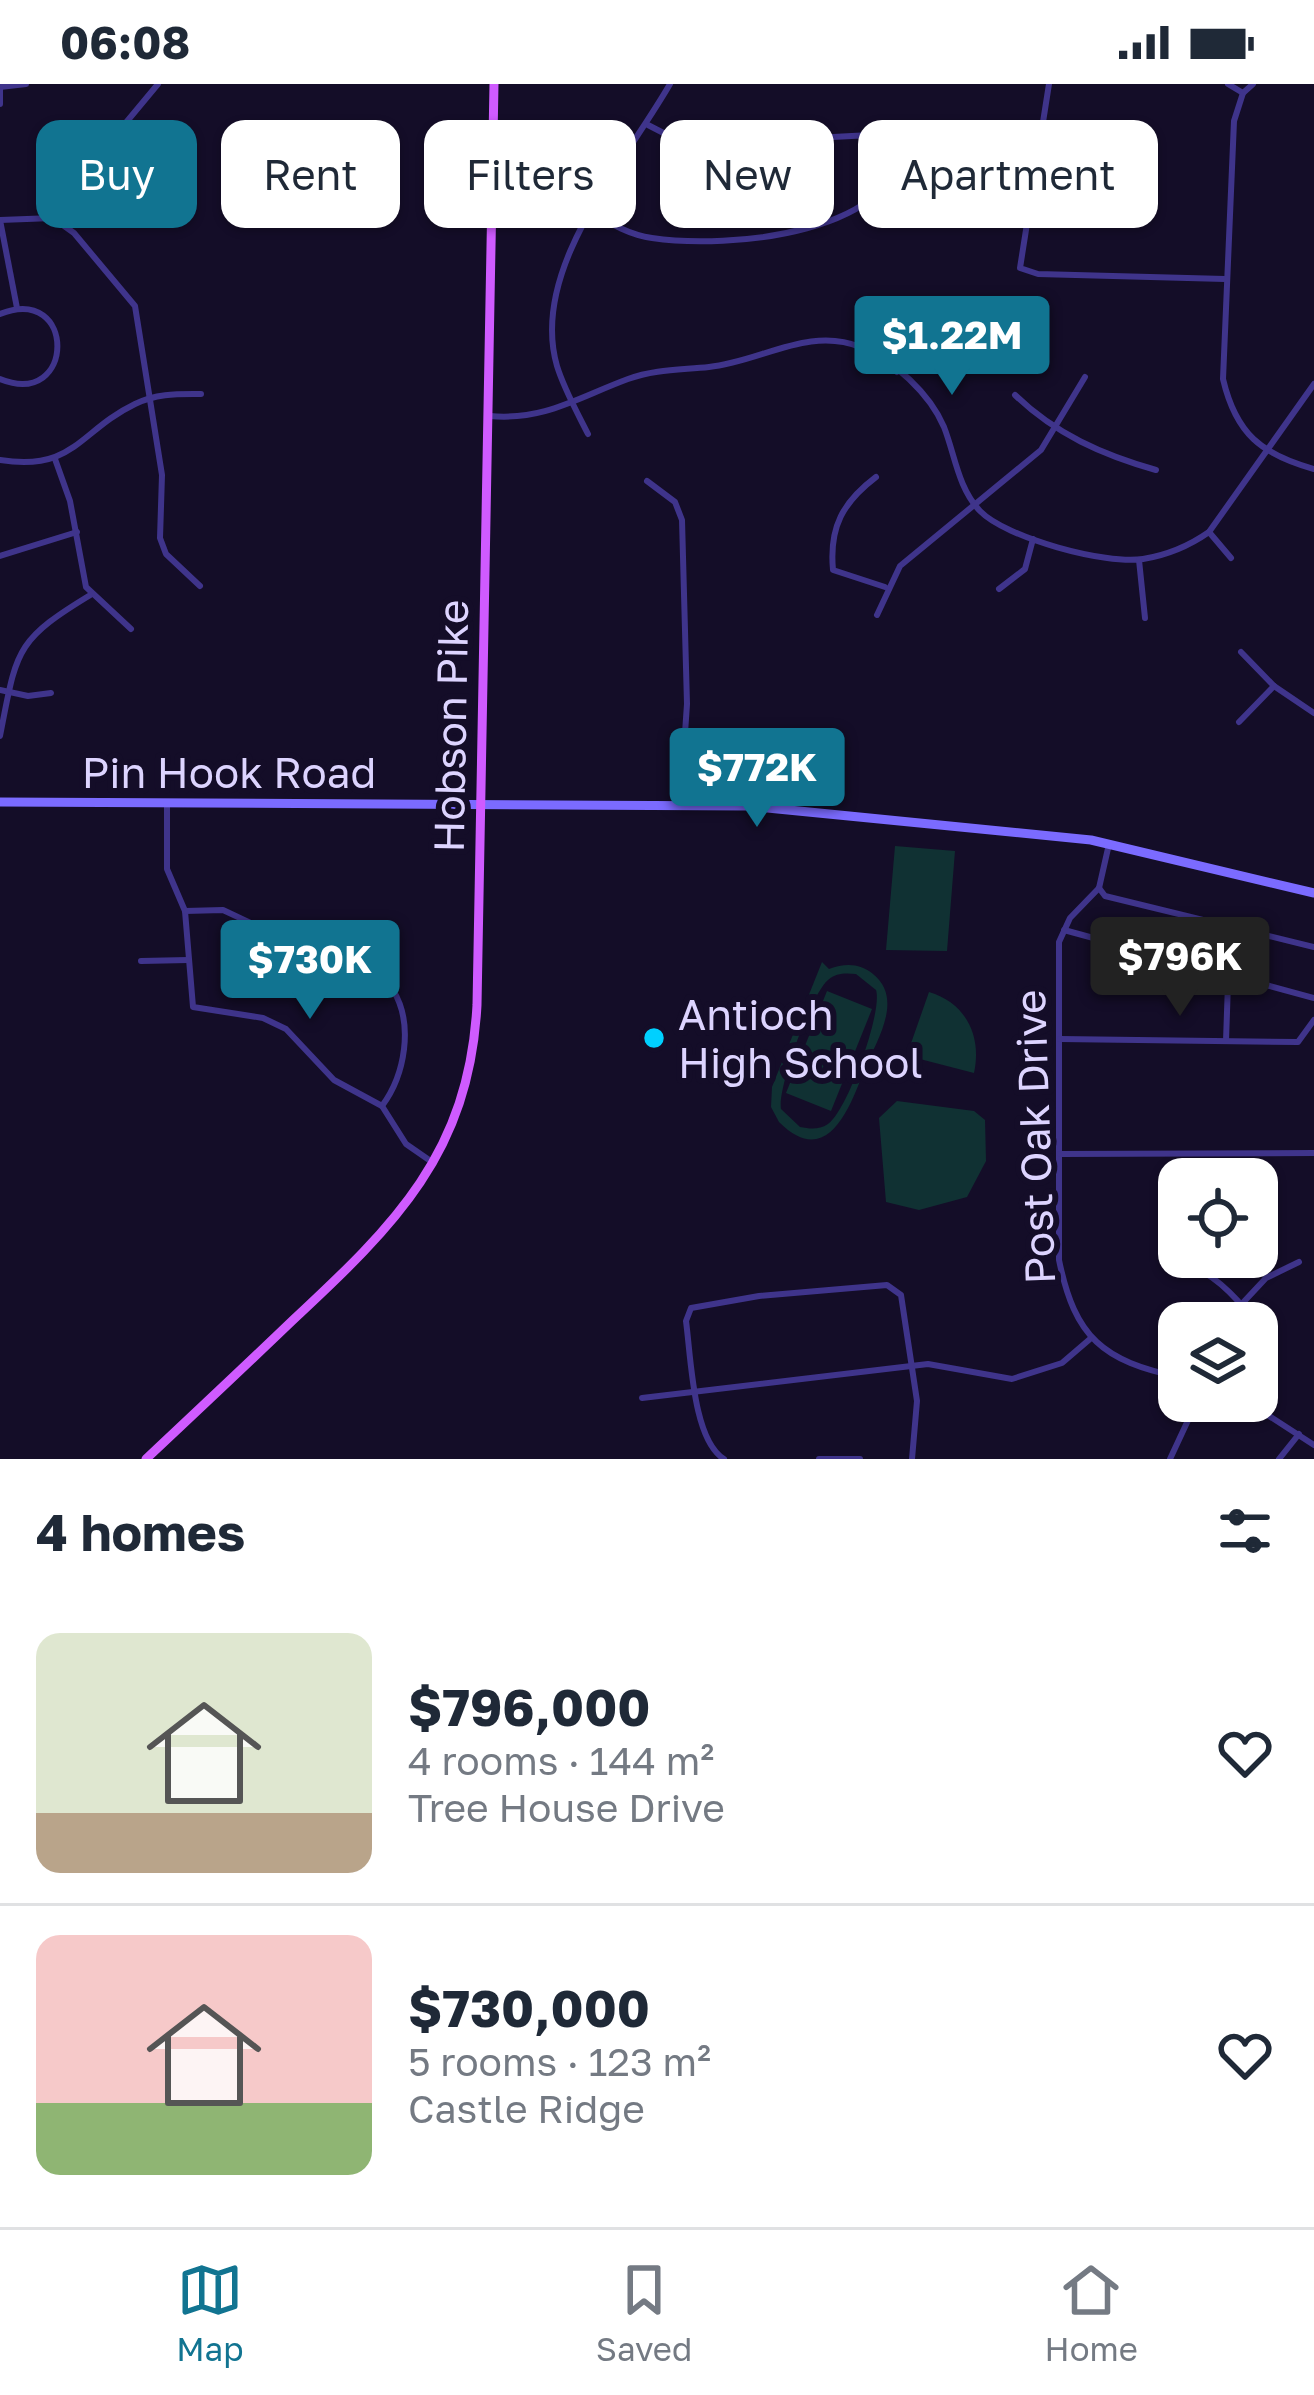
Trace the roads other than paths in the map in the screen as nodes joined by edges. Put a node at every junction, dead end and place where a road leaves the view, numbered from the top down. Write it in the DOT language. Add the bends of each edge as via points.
graph roads {
  1 [pos="26,84"];
  2 [pos="158,84"];
  3 [pos="494,84"];
  4 [pos="670,84"];
  5 [pos="1049,84"];
  6 [pos="1228,84"];
  7 [pos="1253,84"];
  8 [pos="0,86"];
  9 [pos="1243,94"];
  10 [pos="0,104"];
  11 [pos="130,120"];
  12 [pos="1044,120"];
  13 [pos="648,125"];
  14 [pos="858,135"];
  15 [pos="636,144"];
  16 [pos="858,204"];
  17 [pos="36,217"];
  18 [pos="0,220"];
  19 [pos="67,228"];
  20 [pos="582,228"];
  21 [pos="628,228"];
  22 [pos="1026,228"];
  23 [pos="1225,279"];
  24 [pos="16,308"];
  25 [pos="0,314"];
  26 [pos="925,342"];
  27 [pos="897,371"];
  28 [pos="1085,377"];
  29 [pos="0,379"];
  30 [pos="1314,385"];
  31 [pos="201,394"];
  32 [pos="1015,394"];
  33 [pos="147,399"];
  34 [pos="573,403"];
  35 [pos="490,416"];
  36 [pos="1057,429"];
  37 [pos="588,434"];
  38 [pos="1264,452"];
  39 [pos="55,459"];
  40 [pos="0,460"];
  41 [pos="1314,469"];
  42 [pos="1156,470"];
  43 [pos="876,477"];
  44 [pos="647,481"];
  45 [pos="976,506"];
  46 [pos="77,532"];
  47 [pos="1209,532"];
  48 [pos="1033,539"];
  49 [pos="0,556"];
  50 [pos="1231,558"];
  51 [pos="1139,560"];
  52 [pos="200,586"];
  53 [pos="886,587"];
  54 [pos="999,589"];
  55 [pos="92,594"];
  56 [pos="877,615"];
  57 [pos="1145,618"];
  58 [pos="131,629"];
  59 [pos="1241,652"];
  60 [pos="1274,686"];
  61 [pos="4,692"];
  62 [pos="51,692"];
  63 [pos="1314,713"];
  64 [pos="1239,722"];
  65 [pos="0,736"];
  66 [pos="0,802"];
  67 [pos="167,805"];
  68 [pos="481,806"];
  69 [pos="680,806"];
  70 [pos="1109,844"];
  71 [pos="1099,888"];
  72 [pos="1314,893"];
  73 [pos="185,911"];
  74 [pos="1064,930"];
  75 [pos="1314,947"];
  76 [pos="188,960"];
  77 [pos="141,961"];
  78 [pos="1223,974"];
  79 [pos="1314,998"];
  80 [pos="1314,1020"];
  81 [pos="1060,1039"];
  82 [pos="1226,1041"];
  83 [pos="382,1106"];
  84 [pos="1314,1153"];
  85 [pos="1060,1154"];
  86 [pos="435,1162"];
  87 [pos="1299,1262"];
  88 [pos="1213,1278"];
  89 [pos="1238,1301"];
  90 [pos="1090,1339"];
  91 [pos="911,1366"];
  92 [pos="1158,1372"];
  93 [pos="697,1388"];
  94 [pos="642,1398"];
  95 [pos="1278,1420"];
  96 [pos="1188,1422"];
  97 [pos="1299,1433"];
  98 [pos="1314,1445"];
  99 [pos="146,1459"];
  100 [pos="724,1459"];
  101 [pos="819,1459"];
  102 [pos="860,1459"];
  103 [pos="912,1459"];
  104 [pos="1171,1459"];
  105 [pos="1279,1459"];
  1 -- 8 [label="street"];
  2 -- 11 [label="street"];
  3 -- 35 [label="main road, Hobson Pike"];
  4 -- 13 [label="street"];
  5 -- 12 [label="street"];
  6 -- 9 [label="street"];
  7 -- 9 [label="street"];
  8 -- 10 [label="street"];
  9 -- 23 [label="street" via="1234,122"];
  13 -- 14 [label="street" via="691,144"];
  13 -- 15 [label="street"];
  16 -- 21 [label="street" via="808,232 652,238"];
  17 -- 18 [label="street"];
  18 -- 24 [label="street"];
  19 -- 33 [label="street" via="135,306"];
  20 -- 34 [label="street" via="552,303 557,365"];
  22 -- 23 [label="street" via="1019,268 1039,274"];
  23 -- 38 [label="street" via="1228,403"];
  24 -- 25 [label="street"];
  24 -- 29 [label="street" via="50,321 57,356 36,381"];
  26 -- 27 [label="street"];
  27 -- 34 [label="street" via="857,345 806,341 726,364 632,377"];
  27 -- 45 [label="street" via="932,403"];
  28 -- 36 [label="street"];
  30 -- 38 [label="street"];
  31 -- 33 [label="street"];
  32 -- 36 [label="street"];
  33 -- 39 [label="street"];
  33 -- 52 [label="street" via="162,475 160,538"];
  34 -- 35 [label="street" via="518,418"];
  34 -- 37 [label="street"];
  35 -- 68 [label="main road, Hobson Pike"];
  36 -- 42 [label="street"];
  36 -- 45 [label="street"];
  38 -- 41 [label="street"];
  38 -- 47 [label="street"];
  39 -- 40 [label="street"];
  39 -- 46 [label="street"];
  43 -- 53 [label="street" via="840,512 833,570"];
  44 -- 69 [label="street" via="675,502 682,520 687,704"];
  45 -- 48 [label="street"];
  45 -- 53 [label="street" via="900,566"];
  46 -- 49 [label="street"];
  46 -- 55 [label="street" via="80,571"];
  47 -- 50 [label="street"];
  47 -- 51 [label="street"];
  48 -- 51 [label="street"];
  48 -- 54 [label="street" via="1025,569"];
  51 -- 57 [label="street"];
  53 -- 56 [label="street"];
  55 -- 58 [label="street"];
  55 -- 61 [label="street" via="30,635"];
  59 -- 60 [label="street"];
  60 -- 63 [label="street"];
  60 -- 64 [label="street"];
  61 -- 62 [label="street"];
  61 -- 65 [label="street"];
  66 -- 67 [label="street, Pin Hook Road"];
  67 -- 68 [label="street, Pin Hook Road"];
  67 -- 73 [label="street" via="167,869"];
  68 -- 69 [label="street, Pin Hook Road"];
  68 -- 86 [label="main road, Hobson Pike" via="476,1034"];
  69 -- 70 [label="street, Pin Hook Road" via="956,824"];
  70 -- 71 [label="street, Post Oak Drive"];
  70 -- 72 [label="street, Pin Hook Road"];
  71 -- 74 [label="street, Post Oak Drive"];
  71 -- 75 [label="street" via="1105,896"];
  73 -- 76 [label="street"];
  73 -- 83 [label="street" via="223,910 393,990 405,1037"];
  74 -- 78 [label="street"];
  74 -- 81 [label="street, Post Oak Drive"];
  76 -- 77 [label="street"];
  76 -- 83 [label="street" via="193,1007 275,1023 334,1080"];
  78 -- 79 [label="street"];
  78 -- 82 [label="street"];
  80 -- 82 [label="street" via="1298,1042"];
  81 -- 82 [label="street"];
  81 -- 85 [label="street, Post Oak Drive"];
  83 -- 86 [label="street" via="406,1144"];
  84 -- 85 [label="street"];
  85 -- 90 [label="street, Post Oak Drive" via="1059,1260 1067,1299"];
  86 -- 99 [label="main road, Hobson Pike" via="389,1230"];
  87 -- 89 [label="street"];
  88 -- 89 [label="street"];
  90 -- 91 [label="street" via="1062,1363 1012,1379"];
  90 -- 92 [label="street, Post Oak Drive"];
  91 -- 93 [label="street"];
  91 -- 93 [label="street" via="895,1287 759,1295 688,1310"];
  91 -- 103 [label="street"];
  93 -- 94 [label="street"];
  93 -- 100 [label="street" via="701,1432"];
  95 -- 97 [label="street"];
  96 -- 104 [label="street"];
  97 -- 98 [label="street"];
  97 -- 105 [label="street"];
  101 -- 102 [label="street"];
}
